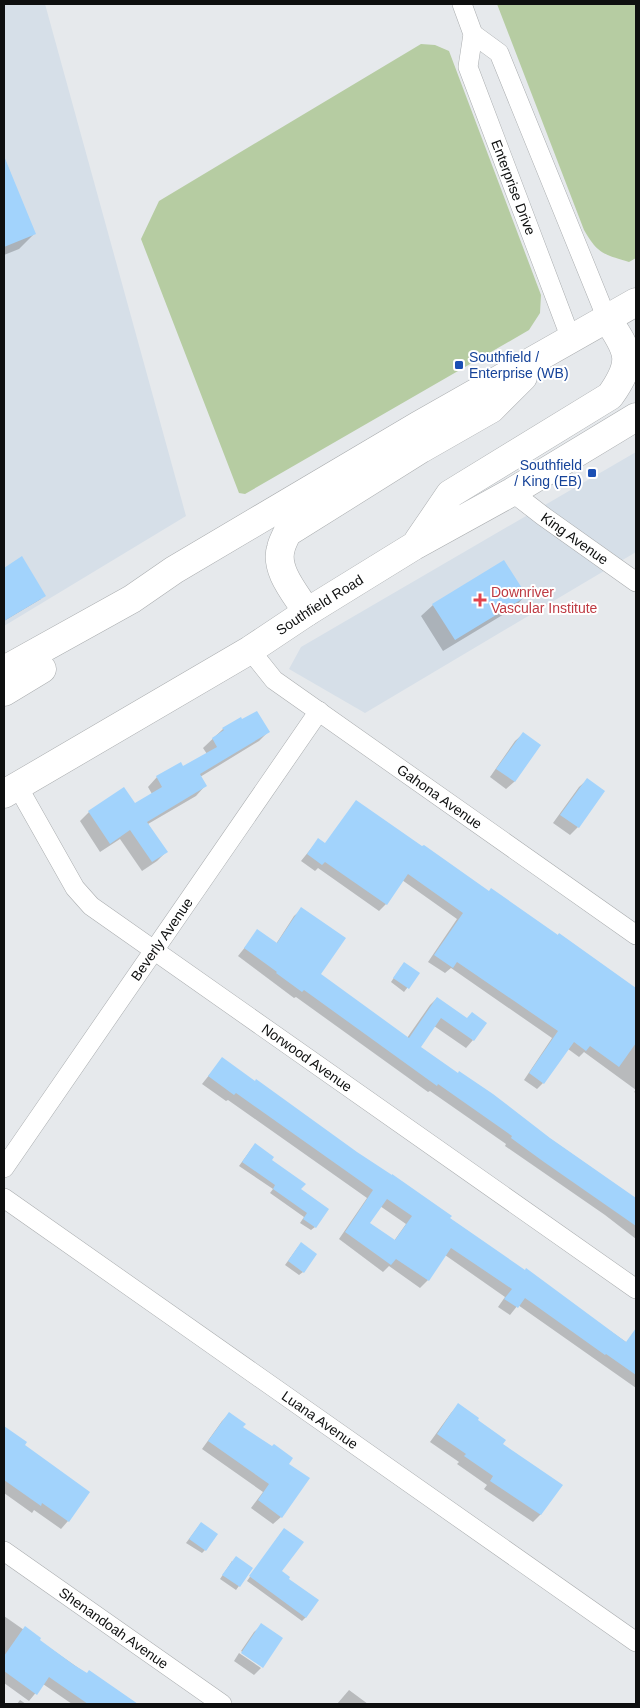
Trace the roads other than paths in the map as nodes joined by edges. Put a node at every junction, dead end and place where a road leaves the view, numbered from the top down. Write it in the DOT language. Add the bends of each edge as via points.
graph roads {
  1 [pos="462,4"];
  2 [pos="474,34"];
  3 [pos="636,302"];
  4 [pos="607,319"];
  5 [pos="571,339"];
  6 [pos="544,354"];
  7 [pos="636,417"];
  8 [pos="512,492"];
  9 [pos="414,546"];
  10 [pos="636,582"];
  11 [pos="132,599"];
  12 [pos="307,612"];
  13 [pos="250,650"];
  14 [pos="4,670"];
  15 [pos="4,692"];
  16 [pos="319,711"];
  17 [pos="11,791"];
  18 [pos="636,934"];
  19 [pos="154,950"];
  20 [pos="4,1168"];
  21 [pos="4,1198"];
  22 [pos="636,1289"];
  23 [pos="4,1551"];
  24 [pos="636,1642"];
  25 [pos="222,1704"];
  1 -- 2 [label="street"];
  2 -- 4 [label="street" via="499,53"];
  2 -- 5 [label="street, Enterprise Drive" via="468,67"];
  3 -- 4 [label="highway"];
  4 -- 5 [label="highway"];
  4 -- 9 [label="highway" via="625,349 626,365 610,396 450,494"];
  5 -- 6 [label="highway"];
  6 -- 11 [label="highway" via="174,570"];
  6 -- 12 [label="highway" via="491,409 287,533 280,549 280,566"];
  7 -- 8 [label="highway, Southfield Road"];
  8 -- 9 [label="highway, Southfield Road"];
  8 -- 10 [label="street, King Avenue"];
  9 -- 12 [label="highway, Southfield Road"];
  11 -- 14 [label="highway"];
  11 -- 15 [label="highway" via="74,647"];
  12 -- 13 [label="highway, Southfield Road"];
  13 -- 16 [label="street, Gahona Avenue" via="274,680"];
  13 -- 17 [label="highway, Southfield Road"];
  16 -- 18 [label="street, Gahona Avenue"];
  16 -- 19 [label="street, Beverly Avenue"];
  17 -- 19 [label="street, Norwood Avenue" via="80,896"];
  19 -- 20 [label="street, Beverly Avenue"];
  19 -- 22 [label="street, Norwood Avenue"];
  21 -- 24 [label="street, Luana Avenue"];
  23 -- 25 [label="street, Shenandoah Avenue"];
}
